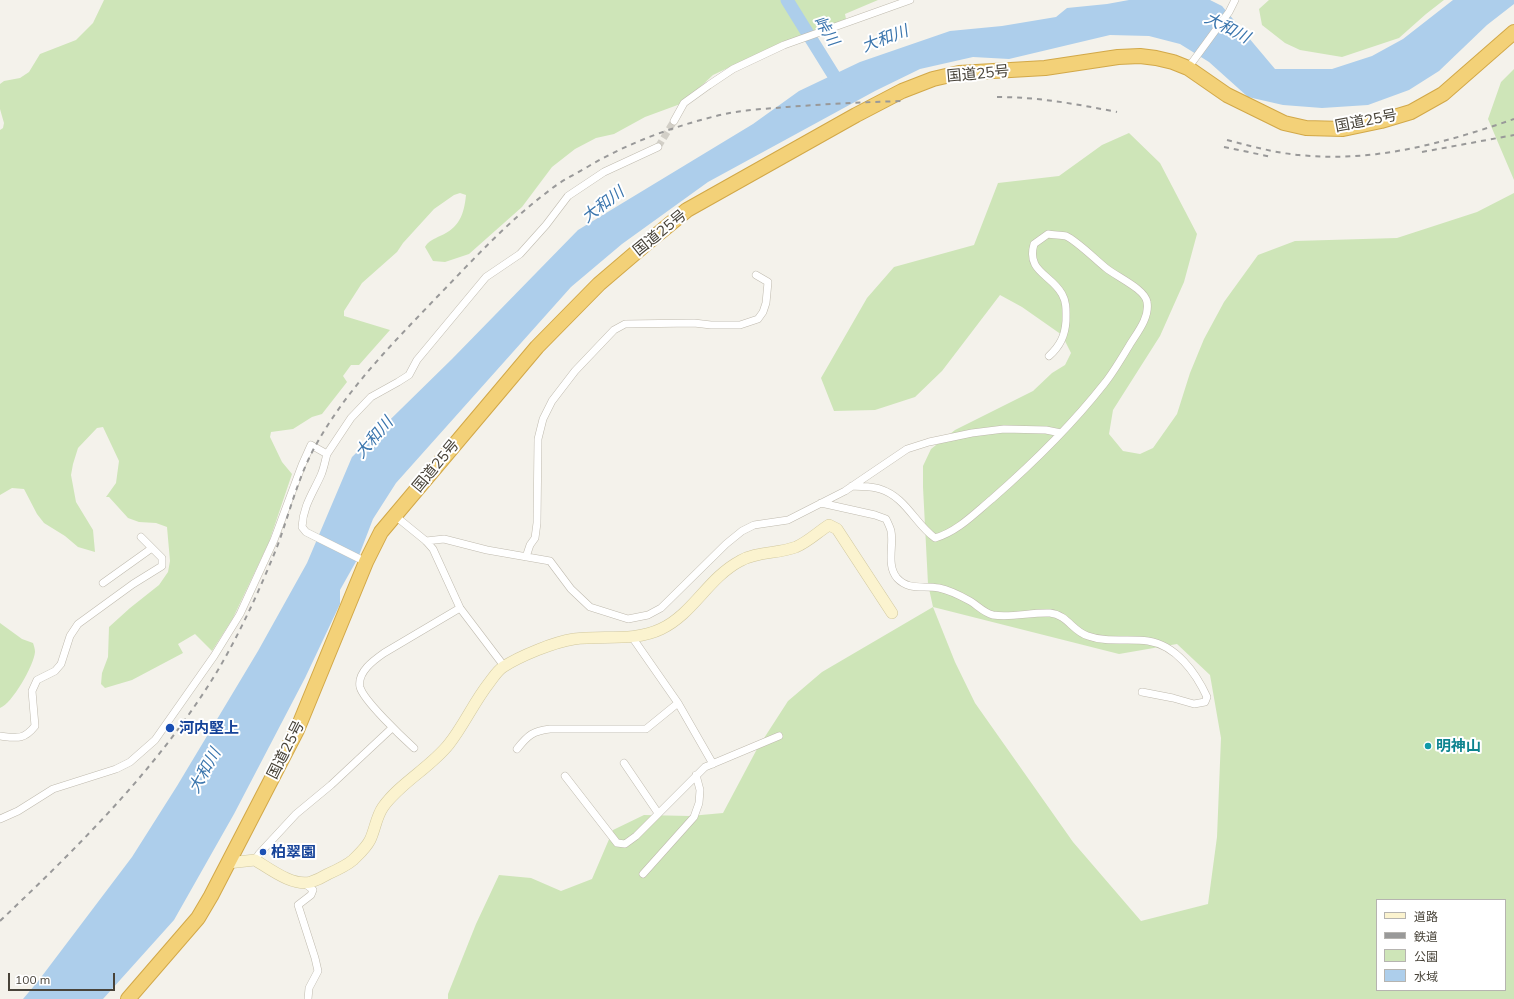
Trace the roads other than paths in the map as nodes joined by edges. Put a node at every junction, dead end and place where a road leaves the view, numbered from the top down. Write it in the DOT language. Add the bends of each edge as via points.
graph roads {
  1 [pos="910,0"];
  2 [pos="1234,0"];
  3 [pos="1514,32"];
  4 [pos="1190,65"];
  5 [pos="674,121"];
  6 [pos="658,147"];
  7 [pos="756,275"];
  8 [pos="1049,356"];
  9 [pos="1061,434"];
  10 [pos="327,454"];
  11 [pos="852,486"];
  12 [pos="821,503"];
  13 [pos="394,516"];
  14 [pos="141,537"];
  15 [pos="426,541"];
  16 [pos="152,548"];
  17 [pos="526,557"];
  18 [pos="361,560"];
  19 [pos="103,583"];
  20 [pos="460,608"];
  21 [pos="892,613"];
  22 [pos="632,637"];
  23 [pos="504,666"];
  24 [pos="1142,692"];
  25 [pos="678,704"];
  26 [pos="392,728"];
  27 [pos="0,736"];
  28 [pos="779,736"];
  29 [pos="414,748"];
  30 [pos="517,749"];
  31 [pos="624,763"];
  32 [pos="713,764"];
  33 [pos="696,775"];
  34 [pos="565,776"];
  35 [pos="658,813"];
  36 [pos="0,819"];
  37 [pos="255,860"];
  38 [pos="228,863"];
  39 [pos="643,874"];
  40 [pos="302,882"];
  41 [pos="128,999"];
  42 [pos="308,999"];
  1 -- 5 [label="street" via="784,45 733,69 684,103"];
  2 -- 4 [label="street" via="1229,12"];
  3 -- 4 [label="highway, 国道25号" via="1443,94 1411,112 1343,129 1306,128 1284,123 1227,95"];
  4 -- 13 [label="highway, 国道25号" via="1140,56 1118,57 1045,68 959,72 933,79 882,101 687,210 599,284 537,347"];
  6 -- 10 [label="street" via="604,172 568,196 520,254 486,277 417,360 408,375 371,398 351,418"];
  7 -- 17 [label="street" via="768,282 766,303 758,319 740,325 624,324 614,330 575,372 552,402 538,439 537,523 535,538"];
  8 -- 9 [label="street" via="1056,350 1065,331 1066,305 1062,294 1036,268 1032,260 1034,244 1048,234 1066,236 1141,292 1147,302 1146,313 1139,329 1105,384"];
  9 -- 11 [label="street" via="1046,430 1004,430 929,442 907,449"];
  9 -- 11 [label="street" via="975,514 951,531 935,538 895,497 877,488"];
  10 -- 18 [label="street" via="321,475 308,498 302,527 306,532"];
  10 -- 36 [label="street" via="311,445 274,540 240,614 155,740 130,762 53,789"];
  11 -- 12 [label="street"];
  12 -- 17 [label="street" via="788,520 754,525 742,531 661,608 628,619 590,607 571,589 550,561"];
  12 -- 24 [label="street" via="886,519 891,530 892,570 907,586 939,588 959,595 993,615 1050,613 1061,616 1078,632 1099,640 1148,641 1162,646 1188,666 1207,697 1205,702 1194,704"];
  13 -- 15 [label="street"];
  13 -- 18 [label="highway, 国道25号"];
  14 -- 16 [label="street"];
  15 -- 17 [label="street" via="444,539"];
  15 -- 20 [label="street" via="433,549"];
  16 -- 19 [label="street"];
  16 -- 27 [label="street" via="162,558 162,566 78,624 70,636 61,664 37,680 32,691 35,726 28,735 15,738"];
  18 -- 38 [label="highway, 国道25号" via="297,730"];
  20 -- 23 [label="street"];
  20 -- 26 [label="street" via="384,653 362,674 360,686 363,693"];
  21 -- 22 [label="street" via="837,529 829,525 796,547 754,555 740,561 722,573 674,622 660,630"];
  22 -- 23 [label="street" via="575,639 545,647"];
  22 -- 25 [label="street"];
  23 -- 40 [label="street" via="480,695 448,746 384,806 364,849 352,861 337,870 310,882"];
  25 -- 30 [label="street" via="646,729 536,730"];
  25 -- 32 [label="street"];
  26 -- 29 [label="street"];
  26 -- 37 [label="street" via="296,814"];
  28 -- 32 [label="street"];
  31 -- 35 [label="street"];
  32 -- 33 [label="street"];
  33 -- 35 [label="street"];
  33 -- 39 [label="street" via="700,790 694,817"];
  34 -- 35 [label="street" via="617,843 625,844 636,836"];
  37 -- 38 [label="street"];
  37 -- 40 [label="street" via="276,873"];
  38 -- 41 [label="highway, 国道25号" via="198,918"];
  40 -- 42 [label="street" via="313,890 298,905 318,971 309,988"];
}
